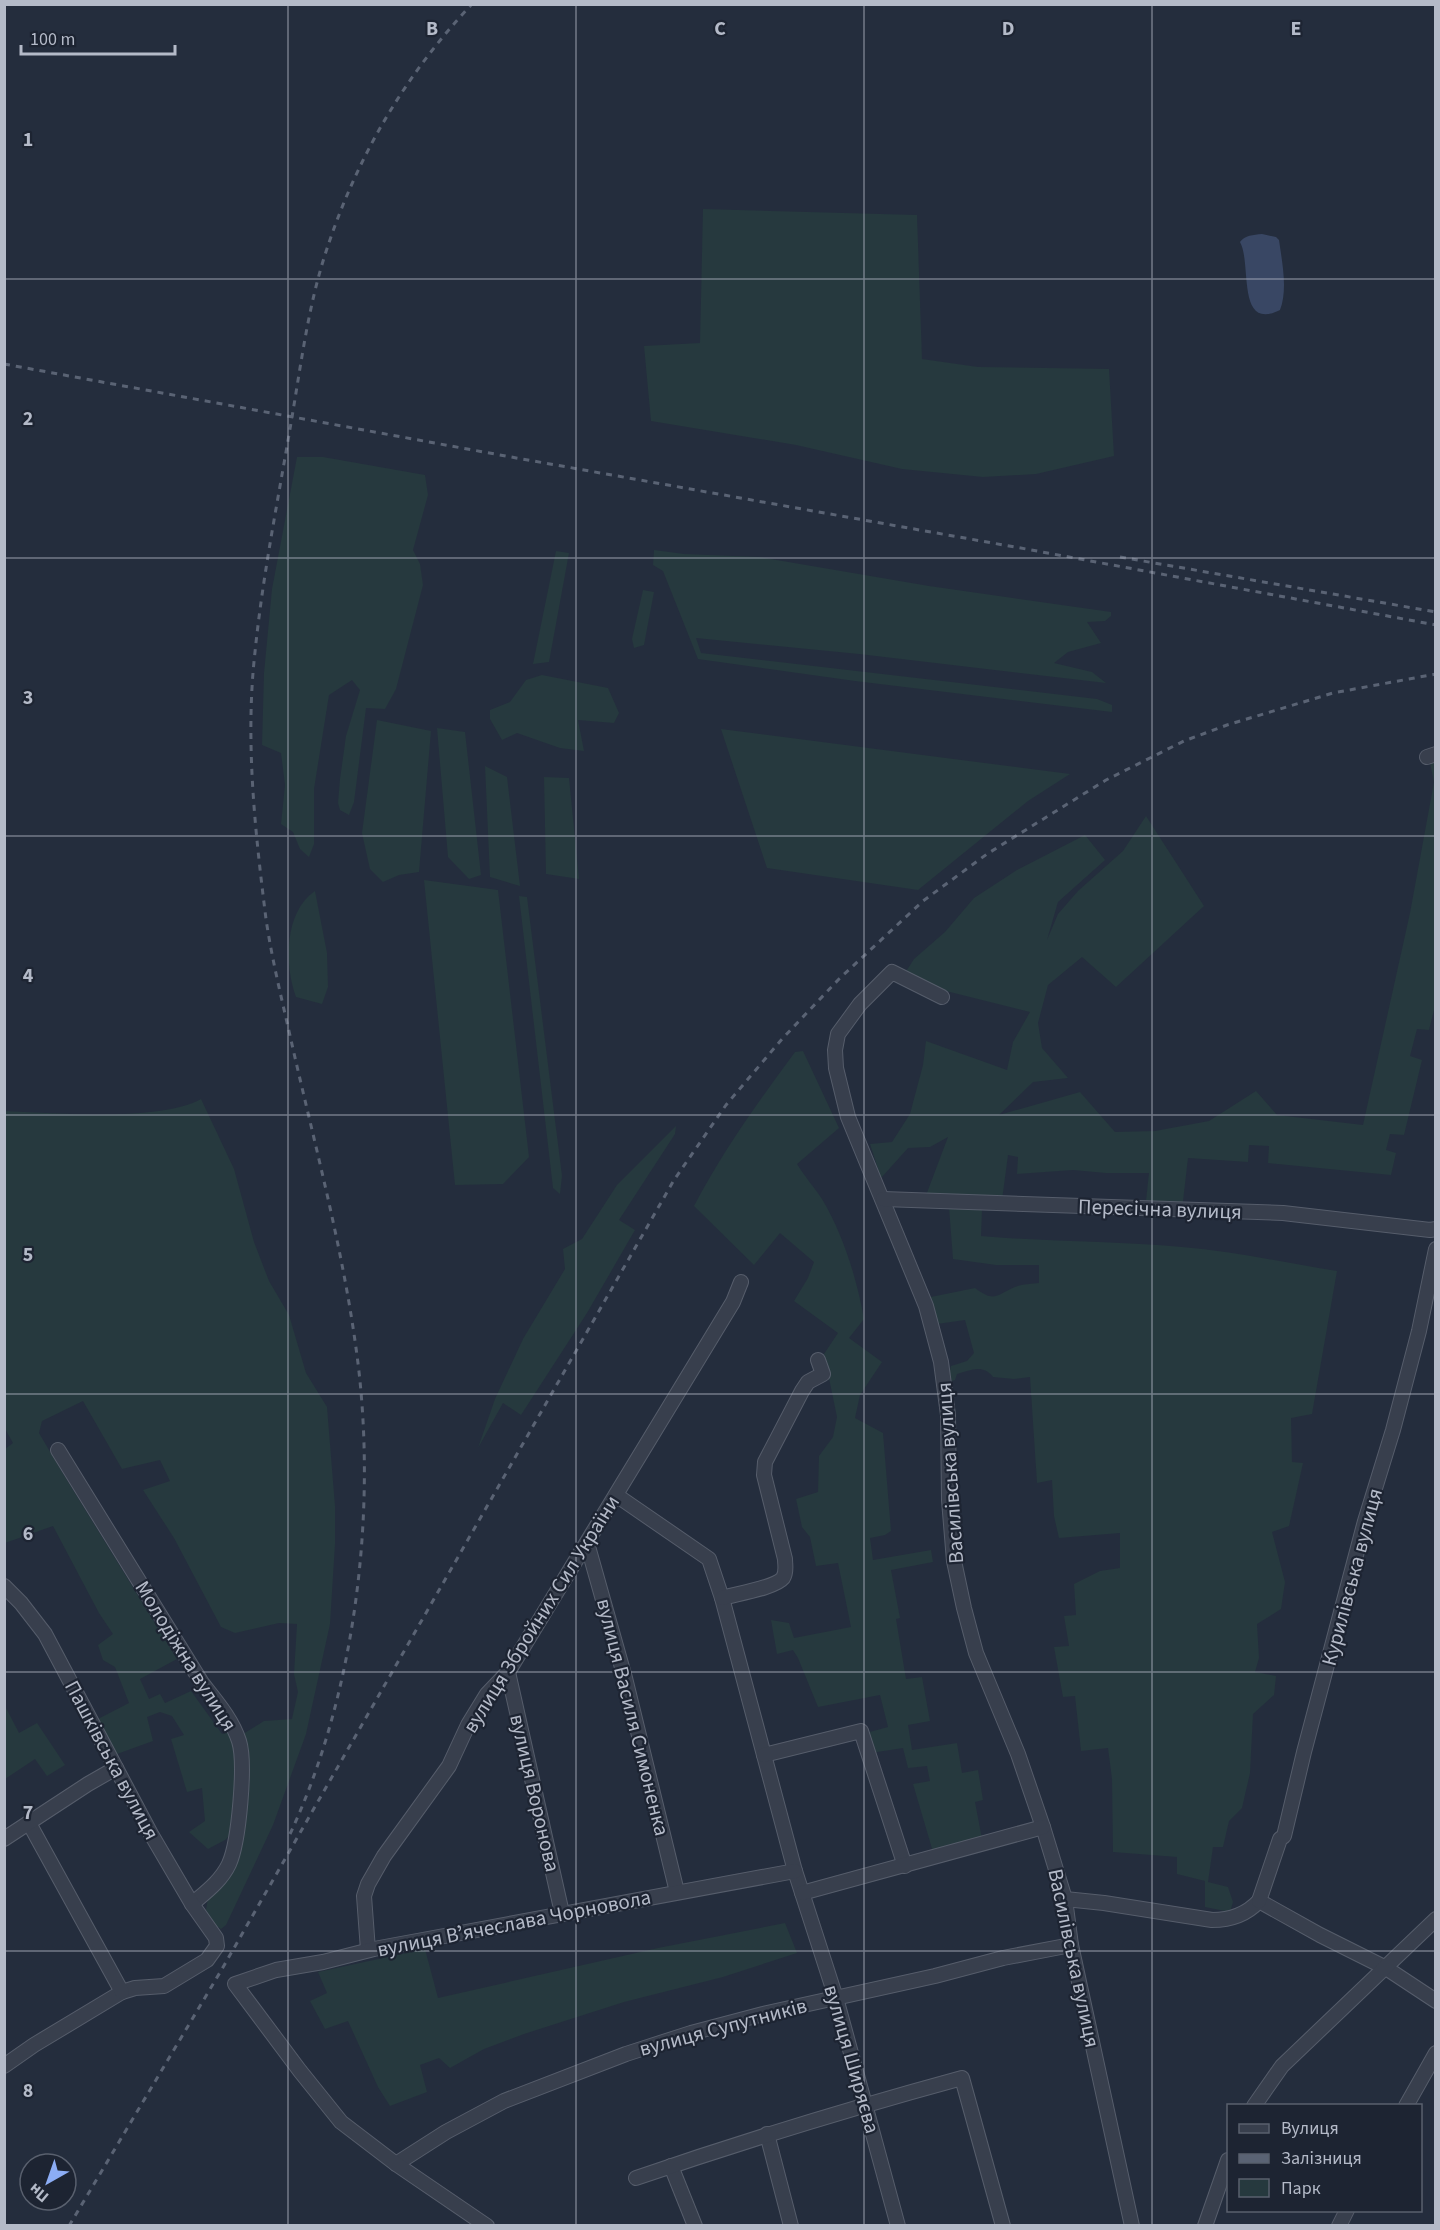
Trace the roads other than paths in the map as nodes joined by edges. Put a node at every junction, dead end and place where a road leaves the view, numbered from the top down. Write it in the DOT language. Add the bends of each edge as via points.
graph roads {
  1 [pos="942,997"];
  2 [pos="883,1199"];
  3 [pos="1436,1229"];
  4 [pos="1436,1249"];
  5 [pos="741,1282"];
  6 [pos="818,1360"];
  7 [pos="58,1450"];
  8 [pos="616,1495"];
  9 [pos="587,1543"];
  10 [pos="4,1586"];
  11 [pos="722,1598"];
  12 [pos="508,1672"];
  13 [pos="765,1755"];
  14 [pos="116,1768"];
  15 [pos="29,1823"];
  16 [pos="1043,1827"];
  17 [pos="4,1839"];
  18 [pos="905,1866"];
  19 [pos="795,1871"];
  20 [pos="677,1892"];
  21 [pos="802,1893"];
  22 [pos="1065,1899"];
  23 [pos="1259,1901"];
  24 [pos="192,1904"];
  25 [pos="562,1913"];
  26 [pos="1436,1920"];
  27 [pos="1071,1945"];
  28 [pos="368,1950"];
  29 [pos="1386,1968"];
  30 [pos="122,1992"];
  31 [pos="836,1998"];
  32 [pos="1436,2001"];
  33 [pos="1436,2053"];
  34 [pos="4,2066"];
  35 [pos="865,2104"];
  36 [pos="1255,2104"];
  37 [pos="1407,2104"];
  38 [pos="767,2134"];
  39 [pos="1227,2163"];
  40 [pos="396,2164"];
  41 [pos="672,2166"];
  42 [pos="636,2178"];
  43 [pos="1346,2212"];
  44 [pos="488,2226"];
  45 [pos="694,2226"];
  46 [pos="791,2226"];
  47 [pos="898,2226"];
  48 [pos="1002,2226"];
  49 [pos="1132,2226"];
  50 [pos="1205,2226"];
  51 [pos="1339,2226"];
  1 -- 2 [label="street, Василівська вулиця" via="892,972 860,1004 838,1034 836,1068 848,1116"];
  2 -- 3 [label="street, Пересічна вулиця" via="1283,1213"];
  2 -- 16 [label="street, Василівська вулиця" via="926,1306 941,1362 948,1415 948,1500 954,1561 964,1608 976,1653"];
  4 -- 23 [label="street, Курилівська вулиця" via="1413,1353 1365,1521 1284,1836"];
  5 -- 8 [label="street, вулиця Збройних Сил України" via="733,1302"];
  6 -- 11 [label="street" via="823,1374 808,1382 802,1391 765,1462 764,1475 786,1572 782,1580 771,1585"];
  7 -- 24 [label="street, Молодіжна вулиця" via="202,1683 225,1712 240,1743 240,1792 233,1852 222,1875"];
  8 -- 9 [label="street, вулиця Збройних Сил України"];
  8 -- 11 [label="street, вулиця Ширяєва" via="710,1558"];
  9 -- 12 [label="street, вулиця Збройних Сил України"];
  9 -- 20 [label="street, вулиця Василя Симоненка" via="625,1678"];
  10 -- 14 [label="street, Пашківська вулиця" via="45,1634"];
  11 -- 13 [label="street, вулиця Ширяєва"];
  12 -- 25 [label="street, вулиця Воронова"];
  12 -- 28 [label="street, вулиця Збройних Сил України" via="487,1694 449,1766 368,1884 363,1896"];
  13 -- 18 [label="street" via="861,1731"];
  13 -- 19 [label="street, вулиця Ширяєва"];
  14 -- 15 [label="street"];
  14 -- 24 [label="street, Пашківська вулиця"];
  15 -- 17 [label="street"];
  15 -- 30 [label="street"];
  16 -- 18 [label="street"];
  16 -- 22 [label="street, Василівська вулиця"];
  18 -- 21 [label="street"];
  19 -- 20 [label="street, вулиця Вʼячеслава Чорновола"];
  19 -- 21 [label="street, вулиця Ширяєва"];
  20 -- 25 [label="street, вулиця Вʼячеслава Чорновола"];
  21 -- 31 [label="street, вулиця Ширяєва"];
  22 -- 23 [label="street" via="1212,1920 1240,1915"];
  22 -- 27 [label="street, Василівська вулиця"];
  23 -- 29 [label="street"];
  24 -- 30 [label="street, Пашківська вулиця" via="216,1938 217,1946 207,1960 164,1986"];
  25 -- 28 [label="street, вулиця Вʼячеслава Чорновола"];
  26 -- 29 [label="street"];
  27 -- 31 [label="street, вулиця Супутників"];
  27 -- 49 [label="street, Василівська вулиця"];
  28 -- 40 [label="street, вулиця Вʼячеслава Чорновола" via="276,1970 235,1984 341,2122"];
  29 -- 32 [label="street"];
  29 -- 36 [label="street" via="1282,2066"];
  30 -- 34 [label="street"];
  31 -- 35 [label="street, вулиця Ширяєва"];
  31 -- 40 [label="street, вулиця Супутників" via="753,2016 626,2054 504,2101"];
  33 -- 37 [label="street"];
  35 -- 38 [label="street"];
  35 -- 47 [label="street, вулиця Ширяєва"];
  35 -- 48 [label="street" via="962,2078"];
  38 -- 41 [label="street"];
  38 -- 46 [label="street"];
  39 -- 50 [label="street"];
  40 -- 44 [label="street"];
  41 -- 42 [label="street"];
  41 -- 45 [label="street"];
  43 -- 51 [label="street"];
}
